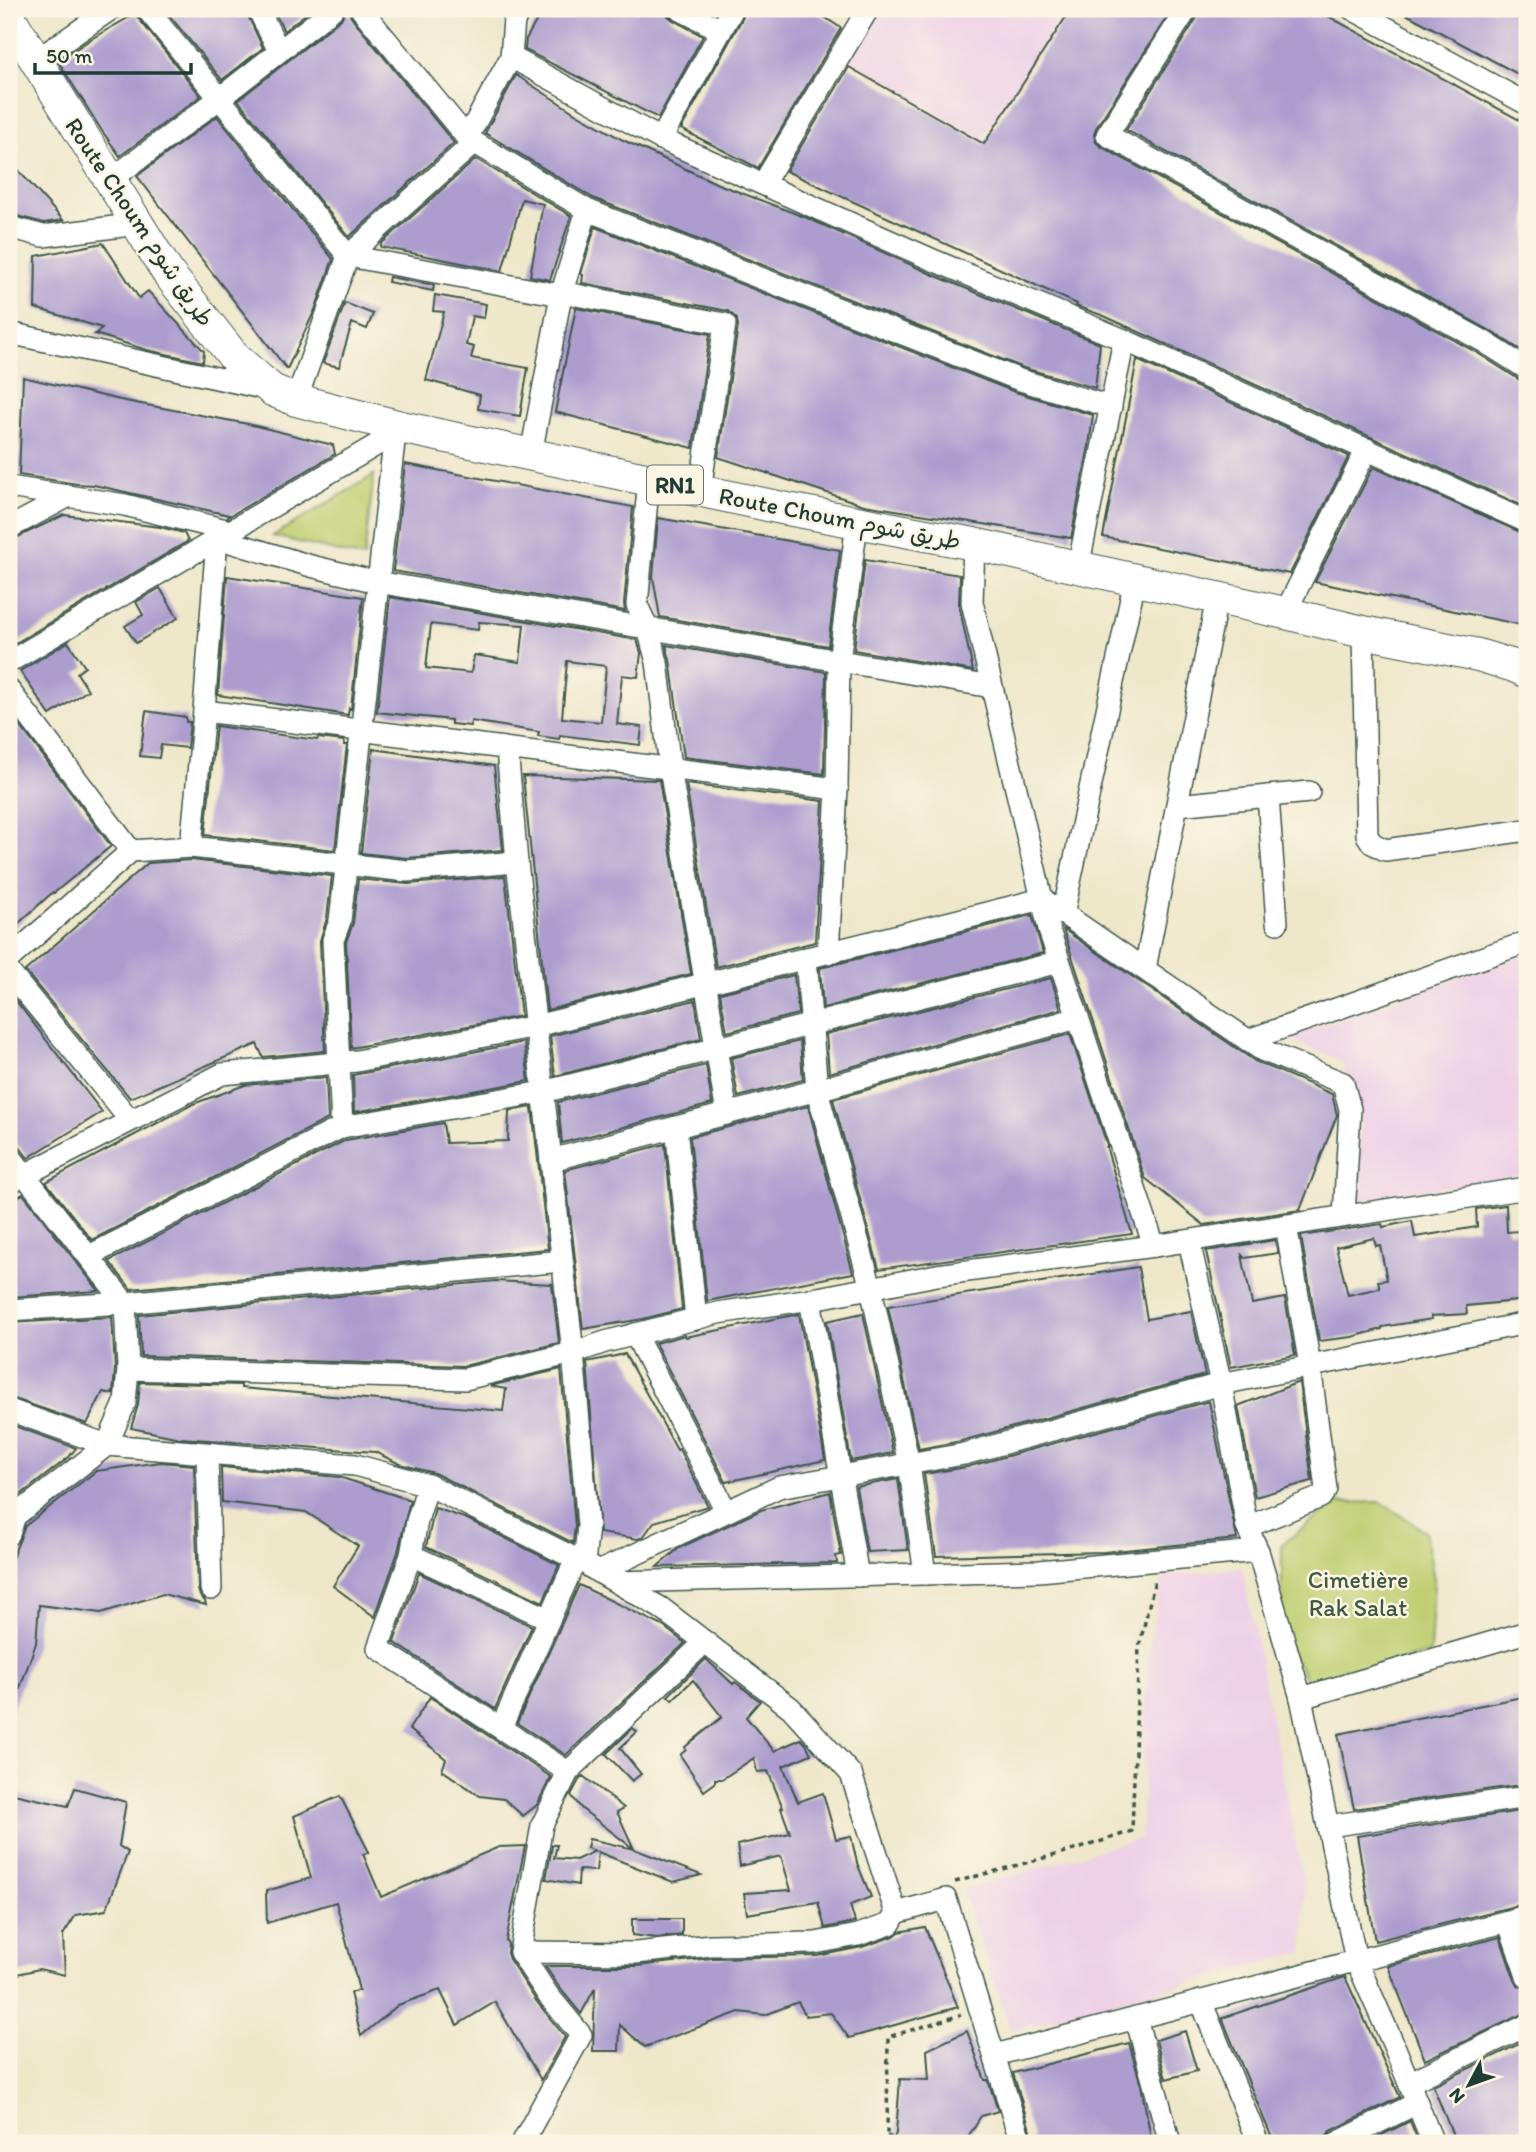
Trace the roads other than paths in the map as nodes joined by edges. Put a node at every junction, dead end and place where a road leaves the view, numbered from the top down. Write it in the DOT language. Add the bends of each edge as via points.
graph roads {
  1 [pos="111,9"];
  2 [pos="148,9"];
  3 [pos="258,9"];
  4 [pos="333,9"];
  5 [pos="361,9"];
  6 [pos="679,9"];
  7 [pos="733,9"];
  8 [pos="868,9"];
  9 [pos="1187,9"];
  10 [pos="1352,9"];
  11 [pos="515,12"];
  12 [pos="9,17"];
  13 [pos="721,30"];
  14 [pos="279,51"];
  15 [pos="511,57"];
  16 [pos="35,61"];
  17 [pos="220,98"];
  18 [pos="1527,104"];
  19 [pos="661,139"];
  20 [pos="470,141"];
  21 [pos="109,181"];
  22 [pos="763,184"];
  23 [pos="587,209"];
  24 [pos="138,224"];
  25 [pos="9,227"];
  26 [pos="348,256"];
  27 [pos="561,293"];
  28 [pos="9,332"];
  29 [pos="1124,340"];
  30 [pos="1527,369"];
  31 [pos="284,395"];
  32 [pos="1111,407"];
  33 [pos="400,430"];
  34 [pos="1367,449"];
  35 [pos="531,454"];
  36 [pos="649,479"];
  37 [pos="9,487"];
  38 [pos="700,490"];
  39 [pos="69,496"];
  40 [pos="1527,522"];
  41 [pos="857,523"];
  42 [pos="9,528"];
  43 [pos="224,535"];
  44 [pos="974,544"];
  45 [pos="1078,568"];
  46 [pos="1135,580"];
  47 [pos="377,582"];
  48 [pos="1217,598"];
  49 [pos="1285,613"];
  50 [pos="648,629"];
  51 [pos="1363,632"];
  52 [pos="9,662"];
  53 [pos="839,662"];
  54 [pos="1527,672"];
  55 [pos="992,687"];
  56 [pos="9,690"];
  57 [pos="204,711"];
  58 [pos="362,730"];
  59 [pos="507,749"];
  60 [pos="670,768"];
  61 [pos="837,789"];
  62 [pos="1309,792"];
  63 [pos="1268,796"];
  64 [pos="1177,805"];
  65 [pos="1527,830"];
  66 [pos="191,847"];
  67 [pos="131,850"];
  68 [pos="517,862"];
  69 [pos="346,864"];
  70 [pos="1042,899"];
  71 [pos="1063,914"];
  72 [pos="1277,923"];
  73 [pos="1527,942"];
  74 [pos="828,953"];
  75 [pos="806,958"];
  76 [pos="9,959"];
  77 [pos="1059,962"];
  78 [pos="1145,969"];
  79 [pos="9,972"];
  80 [pos="705,984"];
  81 [pos="1078,1018"];
  82 [pos="811,1024"];
  83 [pos="536,1026"];
  84 [pos="1248,1040"];
  85 [pos="716,1048"];
  86 [pos="338,1063"];
  87 [pos="817,1090"];
  88 [pos="543,1092"];
  89 [pos="727,1114"];
  90 [pos="130,1120"];
  91 [pos="342,1127"];
  92 [pos="676,1127"];
  93 [pos="9,1155"];
  94 [pos="551,1160"];
  95 [pos="16,1179"];
  96 [pos="1527,1188"];
  97 [pos="1344,1216"];
  98 [pos="1286,1225"];
  99 [pos="1189,1241"];
  100 [pos="1154,1246"];
  101 [pos="89,1256"];
  102 [pos="562,1261"];
  103 [pos="871,1288"];
  104 [pos="810,1299"];
  105 [pos="125,1303"];
  106 [pos="9,1310"];
  107 [pos="696,1319"];
  108 [pos="1527,1323"];
  109 [pos="635,1334"];
  110 [pos="573,1353"];
  111 [pos="1310,1366"];
  112 [pos="128,1369"];
  113 [pos="1221,1384"];
  114 [pos="9,1410"];
  115 [pos="107,1445"];
  116 [pos="208,1454"];
  117 [pos="909,1464"];
  118 [pos="841,1476"];
  119 [pos="428,1485"];
  120 [pos="726,1511"];
  121 [pos="11,1523"];
  122 [pos="1247,1527"];
  123 [pos="1258,1551"];
  124 [pos="411,1555"];
  125 [pos="593,1569"];
  126 [pos="925,1574"];
  127 [pos="858,1576"];
  128 [pos="211,1589"];
  129 [pos="549,1619"];
  130 [pos="1527,1632"];
  131 [pos="705,1642"];
  132 [pos="1301,1698"];
  133 [pos="501,1728"];
  134 [pos="568,1772"];
  135 [pos="1527,1797"];
  136 [pos="1328,1826"];
  137 [pos="895,1913"];
  138 [pos="1518,1919"];
  139 [pos="520,1952"];
  140 [pos="1356,1961"];
  141 [pos="1527,1976"];
  142 [pos="1200,2001"];
  143 [pos="1136,2018"];
  144 [pos="1527,2025"];
  145 [pos="995,2055"];
  146 [pos="1409,2083"];
  147 [pos="1417,2103"];
  148 [pos="522,2143"];
  149 [pos="1021,2143"];
  150 [pos="1170,2143"];
  151 [pos="1258,2143"];
  152 [pos="1337,2143"];
  153 [pos="1433,2143"];
  1 -- 16 [label="street"];
  2 -- 17 [label="street"];
  3 -- 14 [label="street"];
  4 -- 14 [label="street"];
  5 -- 20 [label="street"];
  6 -- 13 [label="street"];
  7 -- 13 [label="street"];
  8 -- 22 [label="street"];
  9 -- 30 [label="street" via="1107,135"];
  10 -- 18 [label="street"];
  11 -- 15 [label="street"];
  12 -- 16 [label="highway, Route Choum طريق شوم / RN1"];
  13 -- 19 [label="street"];
  14 -- 17 [label="street"];
  15 -- 19 [label="street"];
  15 -- 20 [label="street"];
  16 -- 21 [label="highway, Route Choum طريق شوم / RN1"];
  17 -- 21 [label="street"];
  17 -- 26 [label="street"];
  19 -- 22 [label="street"];
  20 -- 23 [label="street"];
  20 -- 26 [label="street"];
  21 -- 24 [label="highway, Route Choum طريق شوم / RN1"];
  22 -- 29 [label="street"];
  23 -- 27 [label="street"];
  23 -- 32 [label="street" via="1020,380"];
  24 -- 25 [label="street" via="43,236"];
  24 -- 31 [label="highway, Route Choum طريق شوم / RN1" via="168,273 235,358"];
  26 -- 27 [label="street"];
  26 -- 31 [label="street"];
  27 -- 35 [label="street"];
  27 -- 38 [label="street" via="725,324"];
  28 -- 31 [label="street"];
  29 -- 32 [label="street"];
  29 -- 34 [label="street"];
  31 -- 33 [label="highway, Route Choum طريق شوم / RN1"];
  32 -- 45 [label="street"];
  33 -- 35 [label="highway, Route Choum طريق شوم / RN1"];
  33 -- 43 [label="street"];
  33 -- 47 [label="street"];
  34 -- 40 [label="street"];
  34 -- 49 [label="street"];
  35 -- 36 [label="highway, Route Choum طريق شوم / RN1"];
  36 -- 38 [label="highway, Route Choum طريق شوم / RN1"];
  36 -- 50 [label="street" via="637,605"];
  37 -- 39 [label="street"];
  38 -- 41 [label="highway, Route Choum طريق شوم / RN1"];
  39 -- 42 [label="street"];
  39 -- 43 [label="street" via="125,505"];
  41 -- 44 [label="highway, Route Choum طريق شوم / RN1"];
  41 -- 53 [label="street"];
  43 -- 47 [label="street" via="311,566"];
  43 -- 52 [label="street"];
  43 -- 57 [label="street"];
  44 -- 45 [label="highway, Route Choum طريق شوم / RN1"];
  44 -- 55 [label="street" via="972,602"];
  45 -- 46 [label="highway, Route Choum طريق شوم / RN1"];
  46 -- 48 [label="highway, Route Choum طريق شوم / RN1"];
  46 -- 71 [label="street"];
  47 -- 50 [label="street"];
  47 -- 58 [label="street"];
  48 -- 49 [label="highway, Route Choum طريق شوم / RN1"];
  48 -- 64 [label="street"];
  49 -- 51 [label="highway, Route Choum طريق شوم / RN1"];
  50 -- 53 [label="street"];
  50 -- 60 [label="street" via="657,662"];
  51 -- 54 [label="highway, Route Choum طريق شوم / RN1" via="1478,655"];
  51 -- 65 [label="street" via="1367,835 1372,843 1385,850"];
  53 -- 55 [label="street"];
  53 -- 61 [label="street"];
  55 -- 70 [label="street"];
  56 -- 67 [label="street"];
  57 -- 58 [label="street"];
  57 -- 66 [label="street"];
  58 -- 59 [label="street"];
  58 -- 69 [label="street"];
  59 -- 60 [label="street"];
  59 -- 68 [label="street"];
  60 -- 61 [label="street"];
  60 -- 80 [label="street"];
  61 -- 74 [label="street"];
  62 -- 63 [label="street"];
  63 -- 64 [label="street"];
  63 -- 72 [label="street"];
  64 -- 78 [label="street"];
  66 -- 67 [label="street"];
  66 -- 69 [label="street"];
  67 -- 76 [label="street"];
  68 -- 69 [label="street" via="407,871"];
  68 -- 83 [label="street"];
  69 -- 86 [label="street" via="340,921 333,940"];
  70 -- 71 [label="street"];
  70 -- 74 [label="street"];
  70 -- 77 [label="street"];
  71 -- 78 [label="street"];
  73 -- 84 [label="street"];
  74 -- 75 [label="street"];
  75 -- 80 [label="street"];
  75 -- 82 [label="street"];
  77 -- 81 [label="street"];
  77 -- 82 [label="street"];
  78 -- 84 [label="street"];
  79 -- 90 [label="street"];
  80 -- 83 [label="street"];
  80 -- 85 [label="street"];
  81 -- 87 [label="street"];
  81 -- 100 [label="street"];
  82 -- 85 [label="street"];
  82 -- 87 [label="street"];
  83 -- 86 [label="street"];
  83 -- 88 [label="street"];
  84 -- 97 [label="street" via="1343,1083 1350,1110"];
  85 -- 88 [label="street"];
  85 -- 89 [label="street"];
  86 -- 90 [label="street" via="222,1073"];
  86 -- 91 [label="street"];
  87 -- 89 [label="street"];
  87 -- 103 [label="street"];
  88 -- 91 [label="street"];
  88 -- 94 [label="street"];
  89 -- 92 [label="street"];
  90 -- 95 [label="street"];
  91 -- 101 [label="street"];
  92 -- 94 [label="street"];
  92 -- 107 [label="street"];
  93 -- 95 [label="street"];
  94 -- 102 [label="street"];
  95 -- 101 [label="street"];
  96 -- 97 [label="street"];
  97 -- 98 [label="street"];
  98 -- 99 [label="street"];
  98 -- 111 [label="street"];
  99 -- 100 [label="street"];
  99 -- 113 [label="street"];
  100 -- 103 [label="street" via="948,1273"];
  101 -- 105 [label="street"];
  102 -- 105 [label="street"];
  102 -- 110 [label="street"];
  103 -- 104 [label="street"];
  103 -- 117 [label="street"];
  104 -- 107 [label="street"];
  104 -- 118 [label="street"];
  105 -- 106 [label="street"];
  105 -- 112 [label="street"];
  107 -- 109 [label="street"];
  108 -- 111 [label="street"];
  109 -- 110 [label="street"];
  109 -- 120 [label="street"];
  110 -- 112 [label="street" via="466,1379"];
  110 -- 125 [label="street"];
  111 -- 113 [label="street"];
  111 -- 122 [label="street" via="1326,1489 1321,1497"];
  112 -- 115 [label="street" via="125,1403"];
  113 -- 117 [label="street" via="964,1454"];
  113 -- 122 [label="street"];
  114 -- 115 [label="street"];
  115 -- 116 [label="street"];
  115 -- 121 [label="street"];
  116 -- 119 [label="street" via="355,1465"];
  116 -- 128 [label="street"];
  117 -- 118 [label="street"];
  117 -- 126 [label="street"];
  118 -- 120 [label="street" via="779,1487"];
  118 -- 127 [label="street"];
  119 -- 124 [label="street"];
  119 -- 125 [label="street"];
  120 -- 125 [label="street"];
  122 -- 123 [label="street"];
  123 -- 126 [label="street" via="1040,1571"];
  123 -- 132 [label="street"];
  124 -- 129 [label="street"];
  124 -- 133 [label="street" via="378,1648"];
  125 -- 127 [label="street"];
  125 -- 129 [label="street"];
  125 -- 131 [label="street" via="660,1608"];
  126 -- 127 [label="street"];
  129 -- 133 [label="street"];
  130 -- 132 [label="street"];
  131 -- 134 [label="street"];
  131 -- 137 [label="street" via="791,1708 851,1774"];
  132 -- 136 [label="street"];
  133 -- 134 [label="street"];
  134 -- 139 [label="street" via="542,1825"];
  135 -- 136 [label="street"];
  136 -- 140 [label="street"];
  137 -- 139 [label="street" via="890,1924 815,1943 711,1945 636,1953"];
  137 -- 145 [label="street" via="946,1899"];
  138 -- 140 [label="street"];
  138 -- 141 [label="street"];
  139 -- 148 [label="street" via="581,2035"];
  140 -- 142 [label="street"];
  140 -- 146 [label="street"];
  142 -- 143 [label="street"];
  142 -- 151 [label="street"];
  143 -- 145 [label="street"];
  143 -- 150 [label="street"];
  144 -- 146 [label="street"];
  145 -- 149 [label="street"];
  146 -- 147 [label="street"];
  147 -- 152 [label="street"];
  147 -- 153 [label="street"];
}
